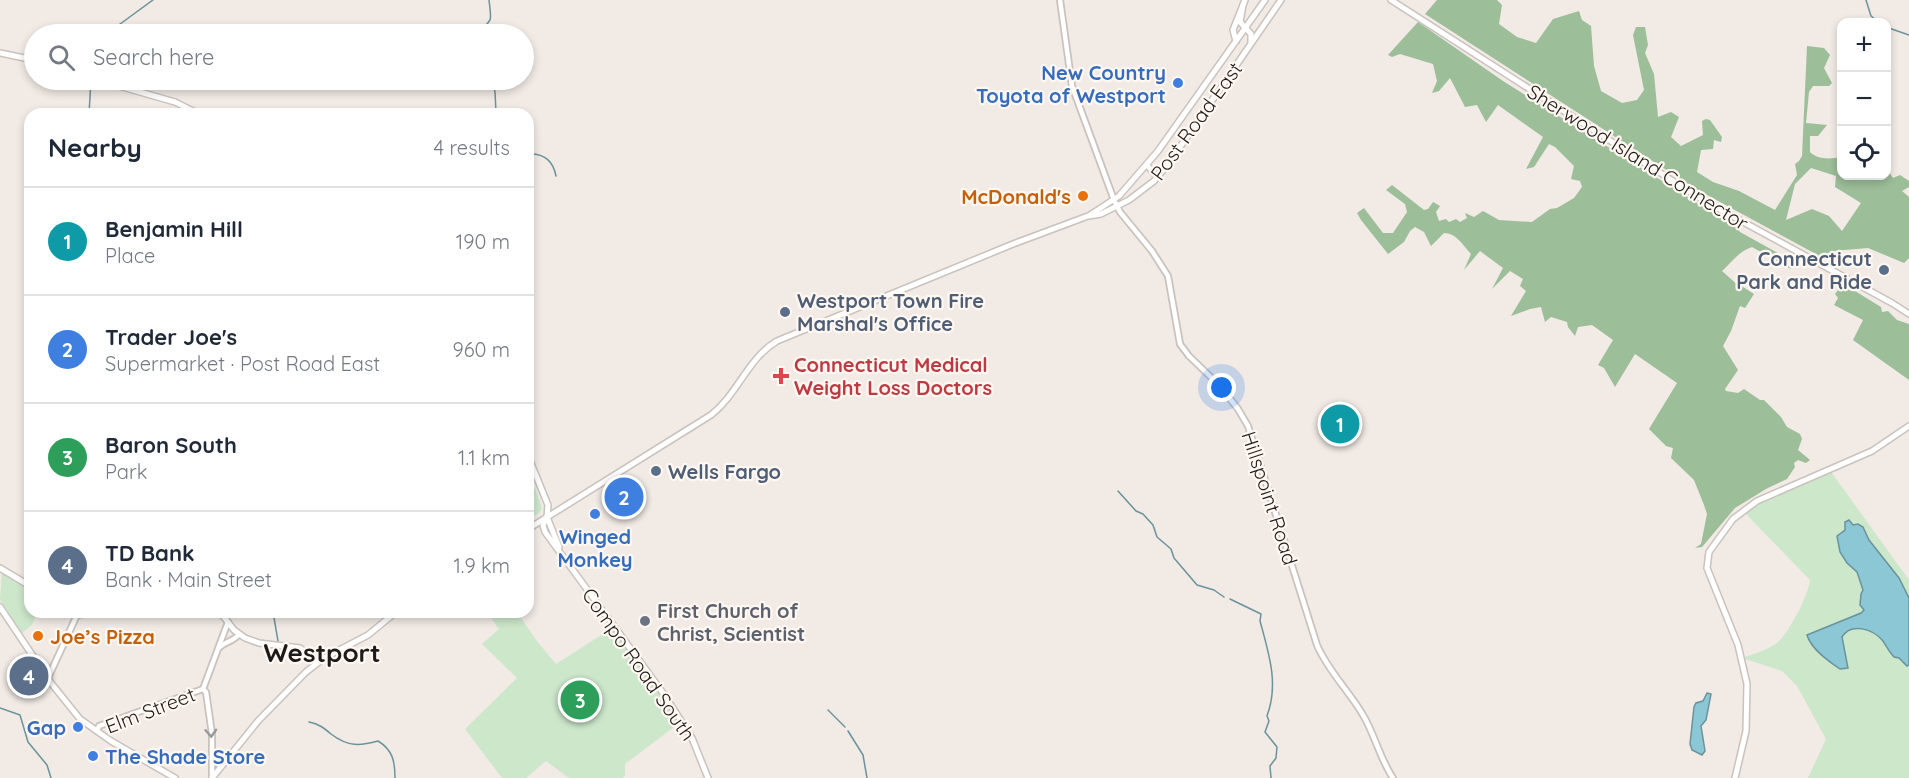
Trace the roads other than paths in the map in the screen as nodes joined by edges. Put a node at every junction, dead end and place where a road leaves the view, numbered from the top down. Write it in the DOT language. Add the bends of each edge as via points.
graph roads {
  1 [pos="1060,0"];
  2 [pos="1265,0"];
  3 [pos="1281,0"];
  4 [pos="1391,0"];
  5 [pos="1244,3"];
  6 [pos="1245,28"];
  7 [pos="1236,41"];
  8 [pos="1250,47"];
  9 [pos="0,53"];
  10 [pos="24,58"];
  11 [pos="133,90"];
  12 [pos="187,108"];
  13 [pos="1147,165"];
  14 [pos="1157,177"];
  15 [pos="1114,200"];
  16 [pos="1117,207"];
  17 [pos="1089,216"];
  18 [pos="1909,312"];
  19 [pos="1909,426"];
  20 [pos="534,471"];
  21 [pos="547,518"];
  22 [pos="534,526"];
  23 [pos="0,568"];
  24 [pos="24,582"];
  25 [pos="0,607"];
  26 [pos="73,618"];
  27 [pos="225,618"];
  28 [pos="388,618"];
  29 [pos="228,622"];
  30 [pos="239,634"];
  31 [pos="218,649"];
  32 [pos="318,662"];
  33 [pos="48,678"];
  34 [pos="203,689"];
  35 [pos="97,730"];
  36 [pos="175,778"];
  37 [pos="212,778"];
  38 [pos="708,778"];
  39 [pos="1393,778"];
  40 [pos="1735,778"];
  1 -- 15 [label="street, Hillspoint Road" via="1072,86"];
  2 -- 6 [label="main road, Post Road East"];
  3 -- 8 [label="main road, Post Road East"];
  4 -- 18 [label="main road, Sherwood Island Connector" via="1714,207"];
  5 -- 6 [label="main road" via="1240,20"];
  5 -- 7 [label="main road" via="1233,30"];
  6 -- 7 [label="main road, Post Road East"];
  6 -- 8 [label="main road" via="1251,36"];
  7 -- 13 [label="main road, Post Road East"];
  8 -- 14 [label="main road, Post Road East"];
  9 -- 10 [label="main road"];
  11 -- 12 [label="main road"];
  13 -- 14 [label="main road"];
  13 -- 15 [label="main road, Post Road East"];
  14 -- 16 [label="main road, Post Road East"];
  15 -- 16 [label="street, Hillspoint Road"];
  15 -- 17 [label="main road, Post Road East"];
  16 -- 17 [label="main road, Post Road East"];
  16 -- 39 [label="street, Hillspoint Road" via="1168,276 1180,344 1220,386 1246,422 1317,645 1362,714"];
  17 -- 21 [label="main road, Post Road East" via="777,341 755,358 715,411"];
  19 -- 40 [label="main road" via="1872,451 1757,501 1733,519 1709,552 1707,568 1738,645 1747,684 1746,731"];
  20 -- 21 [label="main road, Compo Road South" via="548,506"];
  21 -- 22 [label="main road, Post Road East"];
  21 -- 38 [label="main road, Compo Road South" via="562,555 670,702 695,744"];
  23 -- 24 [label="main road"];
  25 -- 33 [label="main road"];
  26 -- 33 [label="street"];
  27 -- 29 [label="main road"];
  28 -- 32 [label="main road"];
  29 -- 30 [label="main road"];
  29 -- 31 [label="street"];
  30 -- 31 [label="street"];
  30 -- 32 [label="main road" via="259,643 300,648"];
  31 -- 34 [label="street"];
  32 -- 37 [label="main road" via="258,721"];
  33 -- 35 [label="main road" via="80,719"];
  34 -- 35 [label="street, Elm Street" via="99,726"];
  34 -- 37 [label="street, one-way" via="211,725"];
  35 -- 36 [label="main road"];
}
